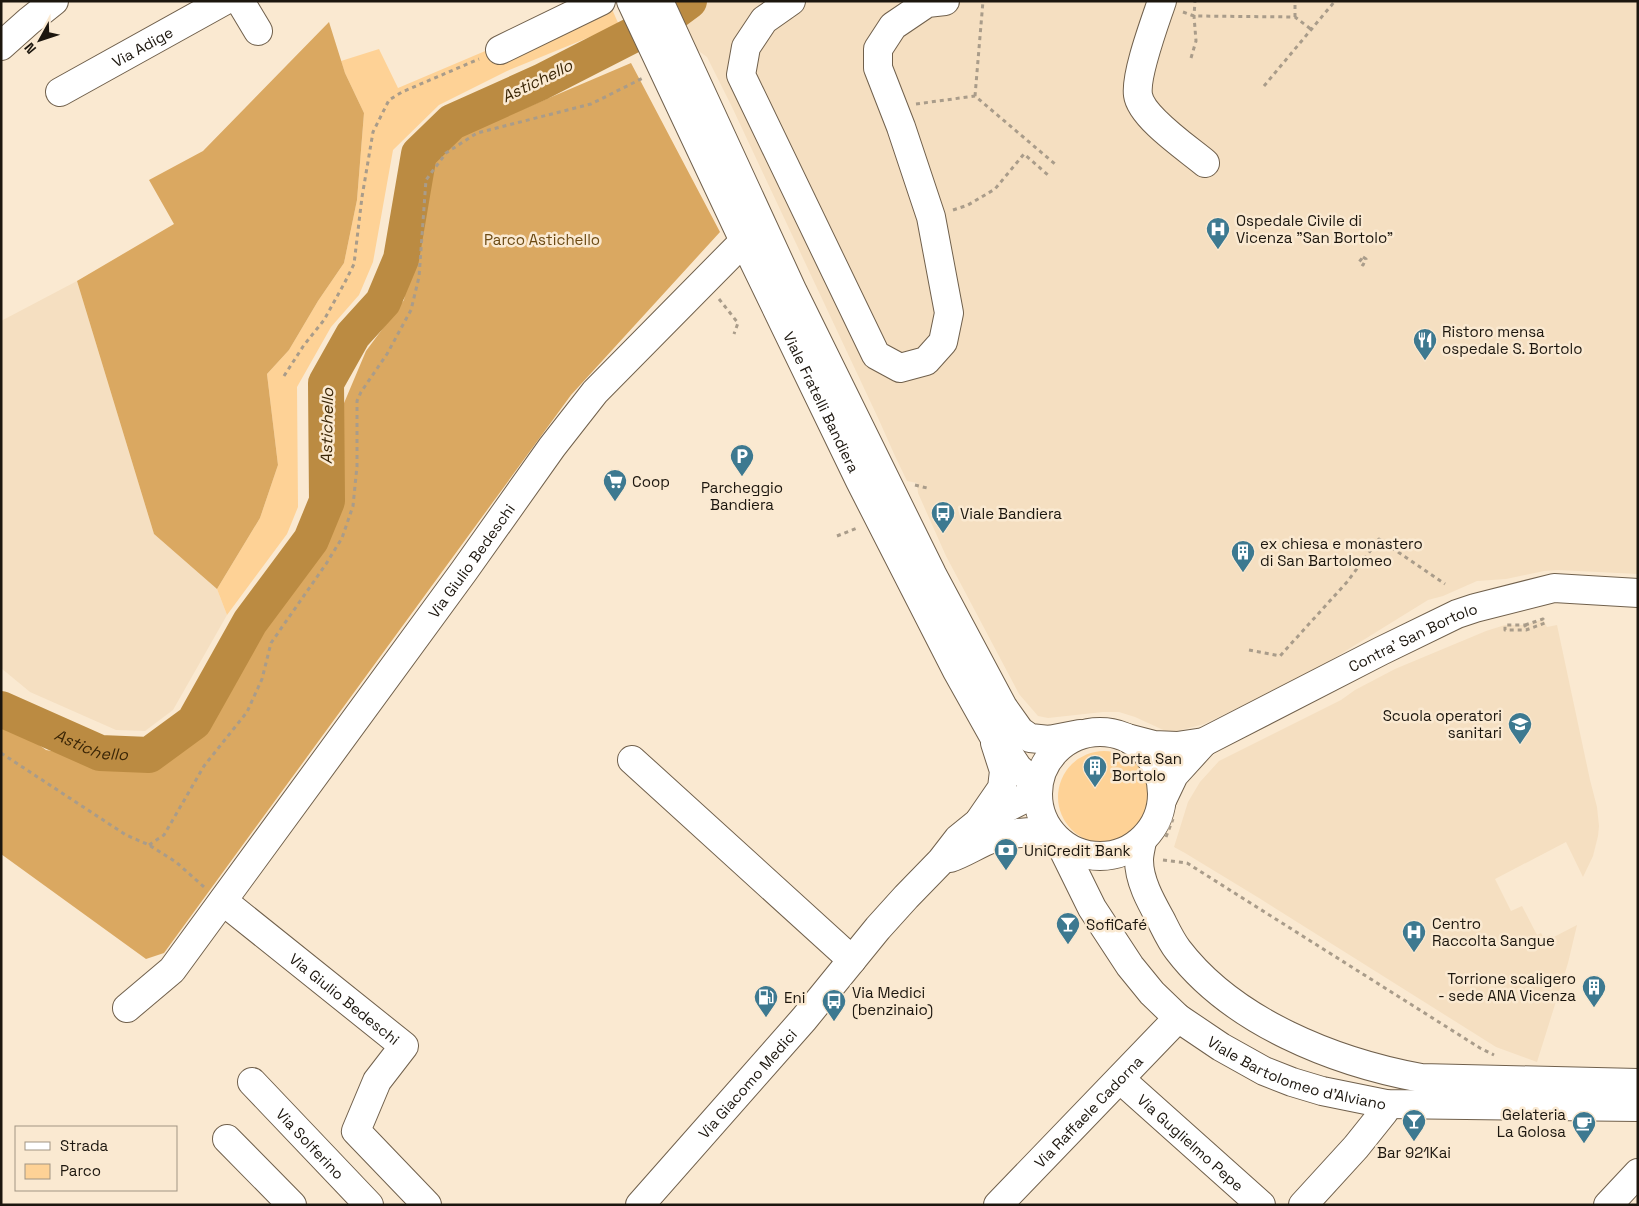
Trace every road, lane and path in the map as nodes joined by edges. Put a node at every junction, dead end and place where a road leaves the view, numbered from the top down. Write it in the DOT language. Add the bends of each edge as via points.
graph roads {
  1 [pos="54,1"];
  2 [pos="224,1"];
  3 [pos="240,1"];
  4 [pos="601,1"];
  5 [pos="791,1"];
  6 [pos="945,1"];
  7 [pos="983,1"];
  8 [pos="1195,1"];
  9 [pos="1295,1"];
  10 [pos="1335,1"];
  11 [pos="1162,2"];
  12 [pos="641,4"];
  13 [pos="1194,16"];
  14 [pos="1295,17"];
  15 [pos="1312,30"];
  16 [pos="258,31"];
  17 [pos="1,46"];
  18 [pos="500,50"];
  19 [pos="662,58"];
  20 [pos="1191,58"];
  21 [pos="1264,86"];
  22 [pos="60,92"];
  23 [pos="975,96"];
  24 [pos="893,107"];
  25 [pos="1204,163"];
  26 [pos="1055,164"];
  27 [pos="1048,175"];
  28 [pos="931,217"];
  29 [pos="744,241"];
  30 [pos="713,292"];
  31 [pos="734,334"];
  32 [pos="284,376"];
  33 [pos="1445,584"];
  34 [pos="1638,593"];
  35 [pos="1526,628"];
  36 [pos="1249,650"];
  37 [pos="1080,734"];
  38 [pos="994,737"];
  39 [pos="1127,738"];
  40 [pos="1204,742"];
  41 [pos="1,753"];
  42 [pos="632,760"];
  43 [pos="1038,786"];
  44 [pos="1169,805"];
  45 [pos="979,822"];
  46 [pos="1054,836"];
  47 [pos="149,845"];
  48 [pos="1157,848"];
  49 [pos="941,861"];
  50 [pos="1162,867"];
  51 [pos="223,900"];
  52 [pos="852,960"];
  53 [pos="127,1008"];
  54 [pos="1178,1018"];
  55 [pos="1497,1057"];
  56 [pos="1120,1079"];
  57 [pos="252,1082"];
  58 [pos="1638,1083"];
  59 [pos="1386,1104"];
  60 [pos="1638,1107"];
  61 [pos="227,1139"];
  62 [pos="1638,1173"];
  63 [pos="292,1205"];
  64 [pos="368,1205"];
  65 [pos="427,1205"];
  66 [pos="640,1205"];
  67 [pos="998,1205"];
  68 [pos="1261,1205"];
  69 [pos="1303,1205"];
  70 [pos="1608,1205"];
  1 -- 17 [label="main road"];
  2 -- 22 [label="main road, Via Adige"];
  3 -- 16 [label="main road"];
  4 -- 18 [label="main road"];
  5 -- 28 [label="main road" via="764,20 746,46 741,74 876,355 900,368 926,361 943,342 949,313"];
  6 -- 24 [label="main road" via="927,3 893,26 878,49 878,68"];
  7 -- 23 [label="path"];
  8 -- 13 [label="path"];
  9 -- 14 [label="path"];
  10 -- 15 [label="path"];
  11 -- 13 [label="path"];
  11 -- 25 [label="main road" via="1141,69 1138,96 1151,118"];
  12 -- 19 [label="main road, Viale Fratelli Bandiera"];
  13 -- 14 [label="path"];
  13 -- 20 [label="path" via="1196,41"];
  14 -- 15 [label="path"];
  15 -- 21 [label="path"];
  18 -- 32 [label="path" via="389,100 373,132 354,264 324,320"];
  19 -- 29 [label="main road, Viale Fratelli Bandiera"];
  19 -- 37 [label="main road, Viale Fratelli Bandiera" via="793,292 932,574 1003,707 1020,731 1030,738 1049,740"];
  19 -- 47 [label="path" via="591,104 477,133 446,153 426,180 419,277 411,310 357,401 353,506 342,538 272,643 262,679 247,712 204,766 164,835"];
  23 -- 24 [label="path"];
  23 -- 26 [label="path"];
  24 -- 28 [label="main road"];
  27 -- 28 [label="path" via="1024,154 995,189 968,205"];
  29 -- 38 [label="main road, Viale Fratelli Bandiera" via="864,489"];
  29 -- 51 [label="main road, Via Giulio Bedeschi" via="595,392"];
  30 -- 31 [label="path" via="738,323"];
  33 -- 36 [label="path" via="1379,539 1346,582 1280,656"];
  34 -- 40 [label="main road, Contra' San Bortolo" via="1554,588 1456,614"];
  35 -- 35 [label="path" via="1543,619 1545,623"];
  35 -- 35 [label="path" via="1505,630 1505,625"];
  37 -- 39 [label="main road, Viale Bartolomeo d'Alviano" via="1112,733"];
  37 -- 43 [label="main road, Viale Bartolomeo d'Alviano" via="1053,753 1043,767"];
  38 -- 43 [label="main road, Viale Fratelli Bandiera" via="1018,768"];
  38 -- 45 [label="main road, Via Giacomo Medici" via="1004,771 1002,788"];
  39 -- 40 [label="main road, Contra' San Bortolo" via="1154,745"];
  39 -- 44 [label="main road, Viale Bartolomeo d'Alviano" via="1153,761"];
  40 -- 44 [label="main road, Contra' San Bortolo" via="1174,775"];
  41 -- 47 [label="path" via="126,835"];
  42 -- 52 [label="main road"];
  43 -- 45 [label="main road, Via Giacomo Medici" via="1022,800"];
  43 -- 46 [label="main road, Viale Bartolomeo d'Alviano" via="1041,816"];
  44 -- 48 [label="path"];
  44 -- 48 [label="main road, Viale Bartolomeo d'Alviano" via="1160,811 1154,828"];
  45 -- 49 [label="main road, Via Giacomo Medici" via="958,839"];
  46 -- 48 [label="main road, Viale Bartolomeo d'Alviano" via="1071,850 1100,857"];
  46 -- 49 [label="main road, Via Giacomo Medici" via="1004,835"];
  46 -- 54 [label="main road, Viale Bartolomeo d'Alviano" via="1092,908 1130,966"];
  47 -- 51 [label="path"];
  48 -- 50 [label="path"];
  48 -- 55 [label="path" via="1187,863"];
  48 -- 58 [label="main road, Viale Bartolomeo d'Alviano" via="1139,860 1153,905 1176,948 1197,972 1233,1003 1254,1018 1298,1040 1386,1072 1421,1078"];
  49 -- 52 [label="main road, Via Giacomo Medici"];
  51 -- 53 [label="main road, Via Giulio Bedeschi" via="172,970"];
  51 -- 65 [label="main road, Via Giulio Bedeschi" via="404,1046 377,1081 356,1131"];
  52 -- 66 [label="main road, Via Giacomo Medici"];
  54 -- 56 [label="main road, Via Raffaele Cadorna"];
  54 -- 59 [label="main road, Viale Bartolomeo d'Alviano" via="1264,1071 1322,1091"];
  56 -- 67 [label="main road, Via Raffaele Cadorna"];
  56 -- 68 [label="main road, Via Guglielmo Pepe"];
  57 -- 64 [label="main road, Via Solferino"];
  59 -- 60 [label="main road, Viale Bartolomeo d'Alviano"];
  59 -- 69 [label="main road" via="1384,1112 1356,1147"];
  61 -- 63 [label="main road"];
  62 -- 70 [label="main road"];
}
